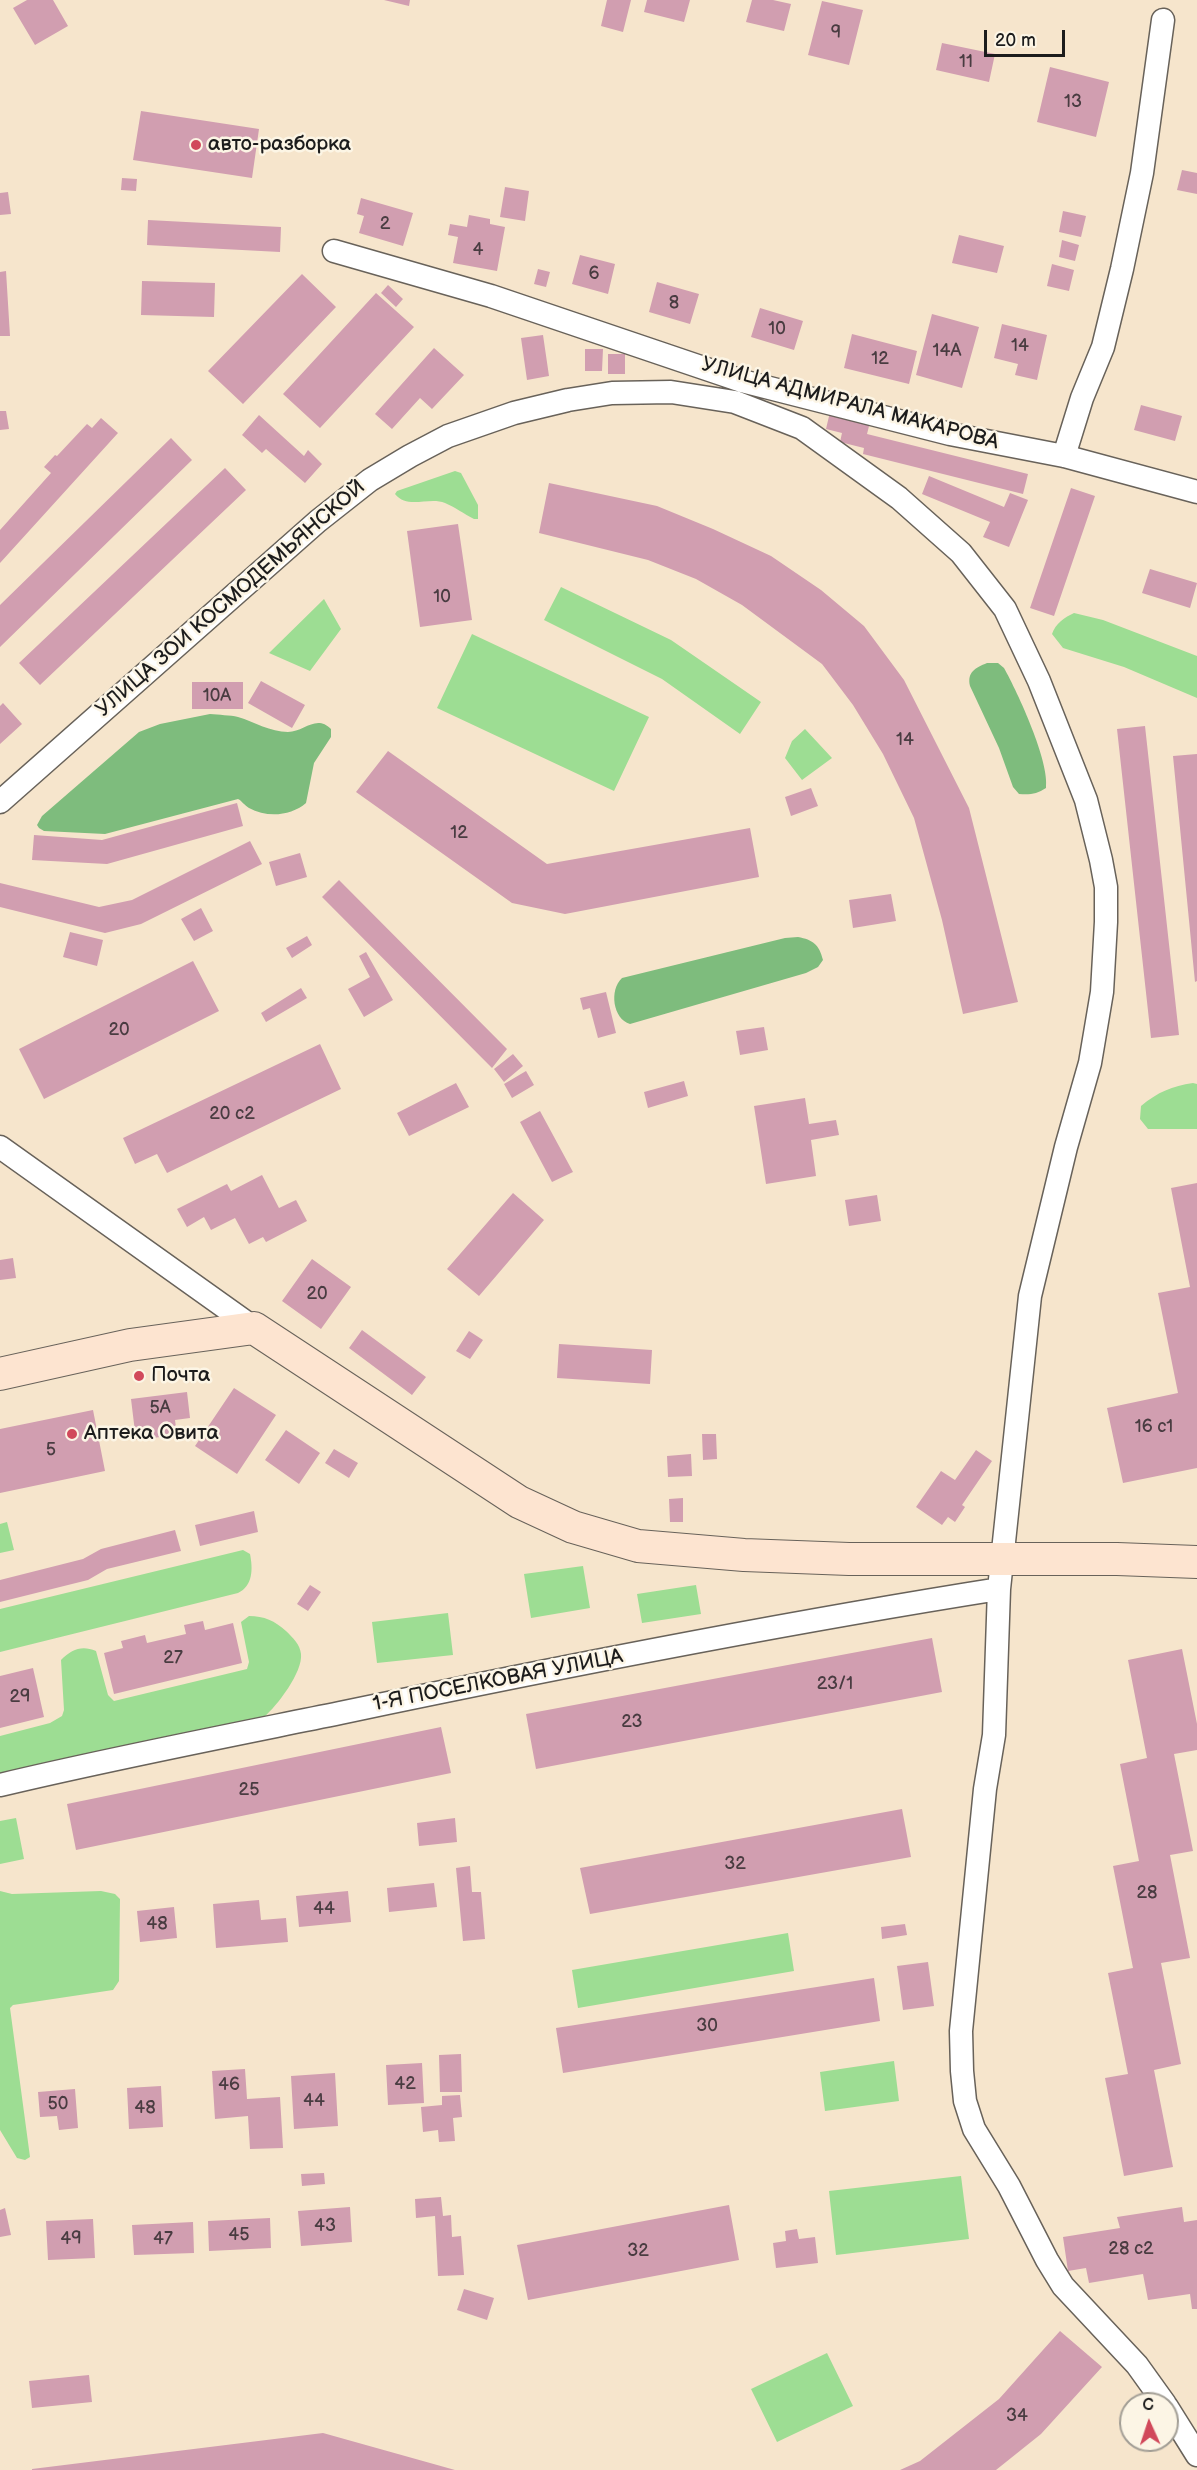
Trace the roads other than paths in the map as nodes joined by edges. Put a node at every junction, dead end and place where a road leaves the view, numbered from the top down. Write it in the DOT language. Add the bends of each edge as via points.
graph roads {
  1 [pos="1163,20"];
  2 [pos="334,250"];
  3 [pos="742,381"];
  4 [pos="735,402"];
  5 [pos="1064,456"];
  6 [pos="1197,492"];
  7 [pos="0,802"];
  8 [pos="0,1147"];
  9 [pos="254,1328"];
  10 [pos="0,1374"];
  11 [pos="1197,1562"];
  12 [pos="1001,1575"];
  13 [pos="0,1785"];
  14 [pos="1157,2392"];
  15 [pos="1179,2426"];
  16 [pos="1197,2455"];
  1 -- 5 [label="street" via="1142,173 1122,269 1103,347"];
  2 -- 3 [label="street, УЛИЦА АДМИРАЛА МАКАРОВА" via="491,296"];
  3 -- 4 [label="street"];
  3 -- 5 [label="street, УЛИЦА АДМИРАЛА МАКАРОВА" via="950,434"];
  4 -- 7 [label="street, УЛИЦА ЗОИ КОСМОДЕМЬЯНСКОЙ" via="671,392 612,393 568,400 513,413 459,432 410,456 370,480 318,521"];
  4 -- 12 [label="street, УЛИЦА ЗОИ КОСМОДЕМЬЯНСКОЙ" via="802,428 899,498 961,553 1005,609 1039,681 1086,800 1101,860 1106,887 1102,992 1090,1063 1030,1296"];
  5 -- 6 [label="street, УЛИЦА АДМИРАЛА МАКАРОВА"];
  8 -- 9 [label="street"];
  9 -- 10 [label="main road" via="130,1345"];
  9 -- 12 [label="main road" via="519,1502 573,1527 638,1546"];
  11 -- 12 [label="main road" via="1117,1559"];
  12 -- 13 [label="street, 1-Я ПОСЕЛКОВАЯ УЛИЦА" via="755,1630"];
  12 -- 14 [label="street, УЛИЦА ЗОИ КОСМОДЕМЬЯНСКОЙ" via="994,1735 961,2031 965,2101 974,2129 1063,2286 1137,2365"];
  15 -- 16 [label="street, УЛИЦА ЗОИ КОСМОДЕМЬЯНСКОЙ"];
}
